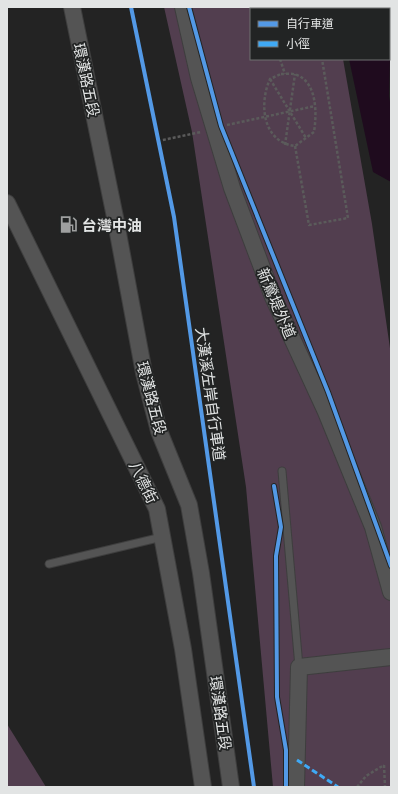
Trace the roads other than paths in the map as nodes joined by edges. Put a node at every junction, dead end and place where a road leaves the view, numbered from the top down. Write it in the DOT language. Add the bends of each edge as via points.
graph roads {
  1 [pos="72,7"];
  2 [pos="183,7"];
  3 [pos="7,203"];
  4 [pos="282,471"];
  5 [pos="162,536"];
  6 [pos="49,564"];
  7 [pos="391,592"];
  8 [pos="391,657"];
  9 [pos="299,667"];
  10 [pos="203,787"];
  11 [pos="231,787"];
  12 [pos="296,787"];
  1 -- 11 [label="street, 環漢路五段" via="116,217 144,373 159,431 189,505"];
  2 -- 7 [label="street, 新鶯堤外道" via="199,78 232,188 273,297 326,412 372,527"];
  3 -- 5 [label="street, 八德街" via="158,509"];
  4 -- 9 [label="lane"];
  5 -- 6 [label="lane"];
  5 -- 10 [label="street, 八德街" via="183,649"];
  8 -- 9 [label="street"];
  9 -- 12 [label="street"];
}
